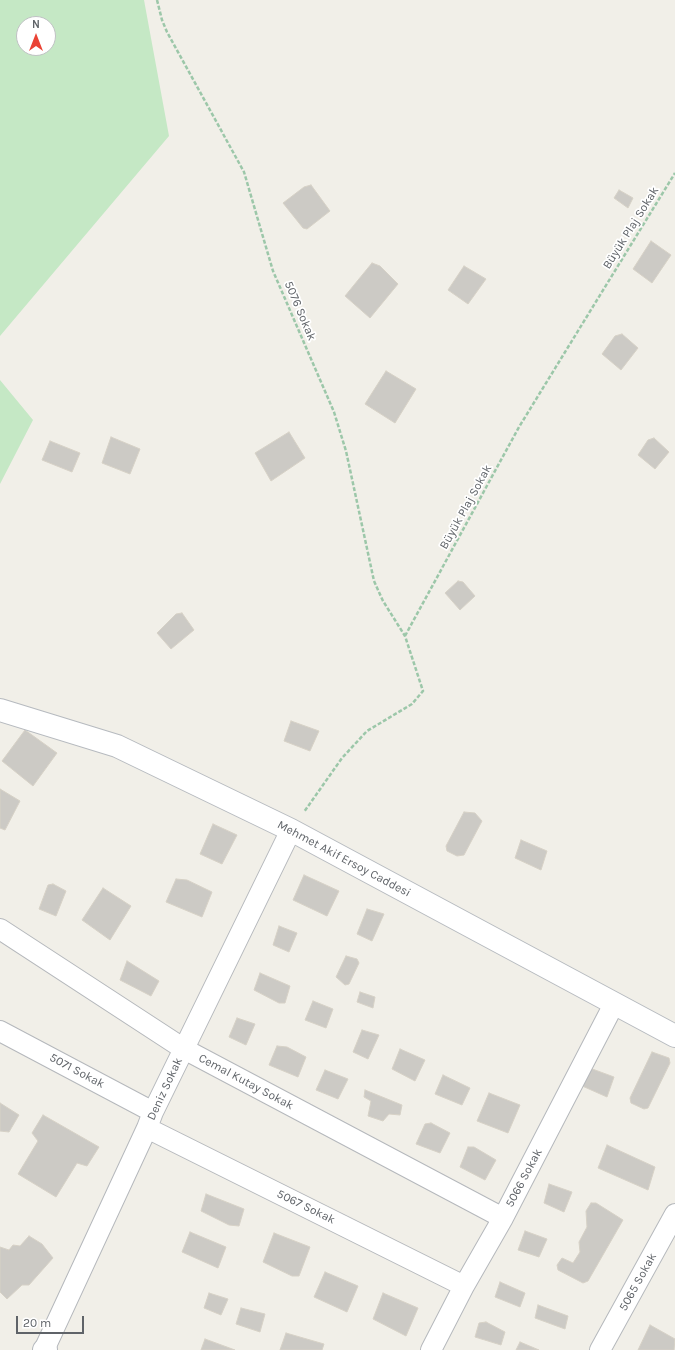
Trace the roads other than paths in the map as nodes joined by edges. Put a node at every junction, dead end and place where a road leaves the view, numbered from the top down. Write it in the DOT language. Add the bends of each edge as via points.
graph roads {
  1 [pos="0,710"];
  2 [pos="291,830"];
  3 [pos="0,928"];
  4 [pos="614,1004"];
  5 [pos="0,1030"];
  6 [pos="675,1036"];
  7 [pos="184,1049"];
  8 [pos="150,1120"];
  9 [pos="675,1214"];
  10 [pos="502,1218"];
  11 [pos="464,1286"];
  12 [pos="44,1350"];
  13 [pos="431,1350"];
  14 [pos="600,1350"];
  1 -- 2 [label="street, Mehmet Akif Ersoy Caddesi" via="117,746"];
  2 -- 4 [label="street, Mehmet Akif Ersoy Caddesi"];
  2 -- 7 [label="street, Deniz Sokak"];
  3 -- 7 [label="street, Cemal Kutay Sokak"];
  4 -- 6 [label="street, Mehmet Akif Ersoy Caddesi"];
  4 -- 10 [label="street, 5066 Sokak"];
  5 -- 8 [label="street, 5071 Sokak"];
  7 -- 8 [label="street, Deniz Sokak"];
  7 -- 10 [label="street, Cemal Kutay Sokak"];
  8 -- 11 [label="street, 5067 Sokak"];
  8 -- 12 [label="street, Deniz Sokak"];
  9 -- 14 [label="street, 5065 Sokak"];
  10 -- 11 [label="street, 5066 Sokak"];
  11 -- 13 [label="street, 5066 Sokak"];
}
